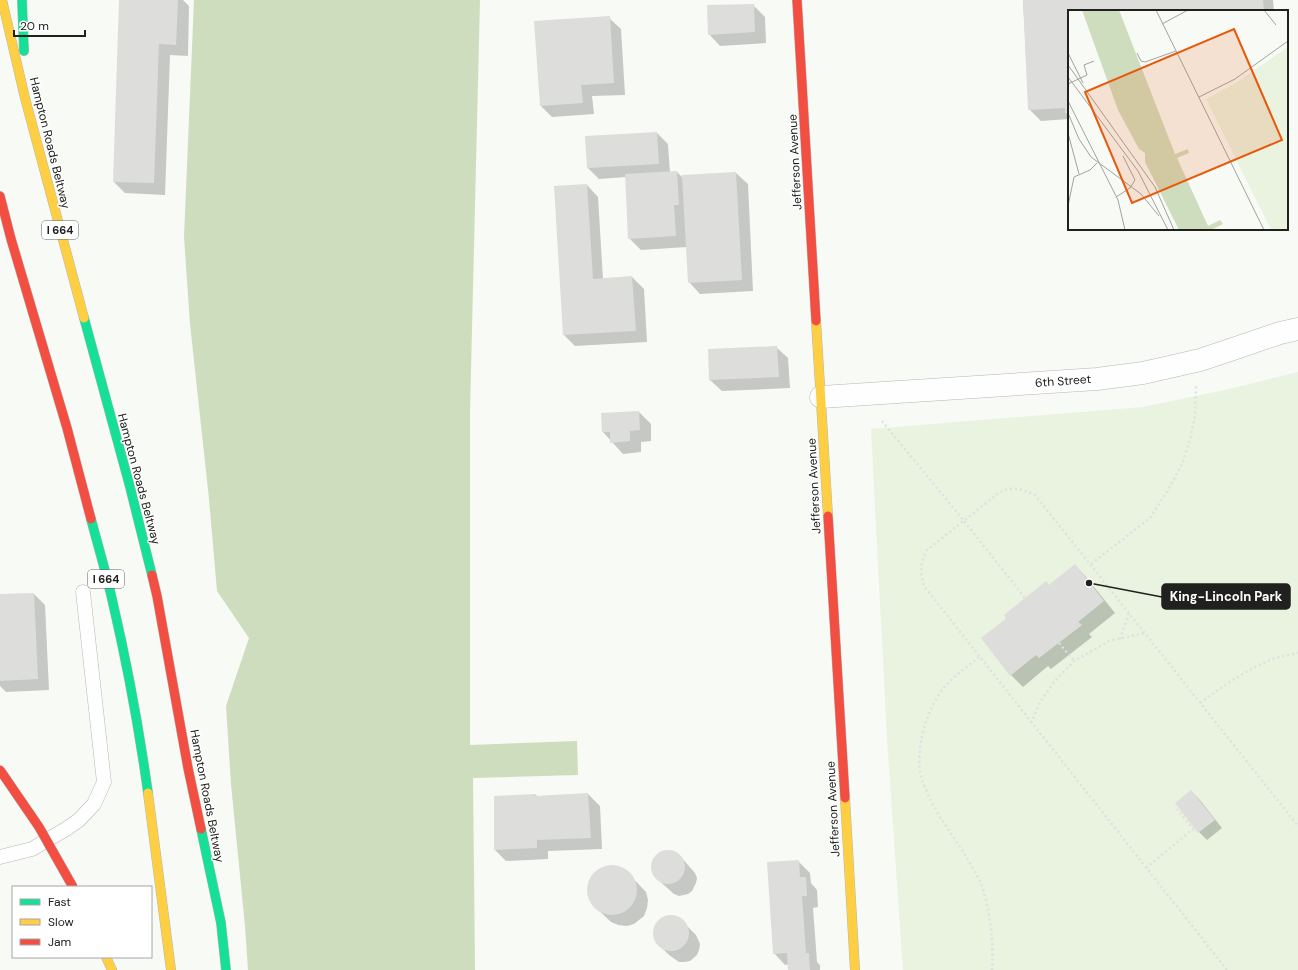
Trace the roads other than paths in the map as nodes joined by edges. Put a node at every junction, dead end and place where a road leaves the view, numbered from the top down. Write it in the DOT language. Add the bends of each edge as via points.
graph roads {
  1 [pos="2,0"];
  2 [pos="22,0"];
  3 [pos="797,0"];
  4 [pos="25,98"];
  5 [pos="0,196"];
  6 [pos="1298,329"];
  7 [pos="821,397"];
  8 [pos="83,592"];
  9 [pos="0,770"];
  10 [pos="0,857"];
  11 [pos="72,886"];
  12 [pos="106,958"];
  13 [pos="112,970"];
  14 [pos="171,970"];
  15 [pos="226,970"];
  16 [pos="855,970"];
  1 -- 4 [label="main road, Hampton Roads Beltway / I 664"];
  2 -- 4 [label="main road"];
  3 -- 7 [label="main road, Jefferson Avenue"];
  4 -- 15 [label="main road, Hampton Roads Beltway / I 664" via="157,596 188,768 221,923"];
  5 -- 14 [label="main road, I 664" via="67,428 112,599 142,748"];
  6 -- 7 [label="street, 6th Street" via="1200,360 1143,373 1097,379"];
  7 -- 16 [label="main road, Jefferson Avenue"];
  8 -- 10 [label="lane" via="104,782 94,804 79,820 32,848"];
  9 -- 11 [label="main road, bridge" via="37,822"];
  12 -- 13 [label="main road"];
}
